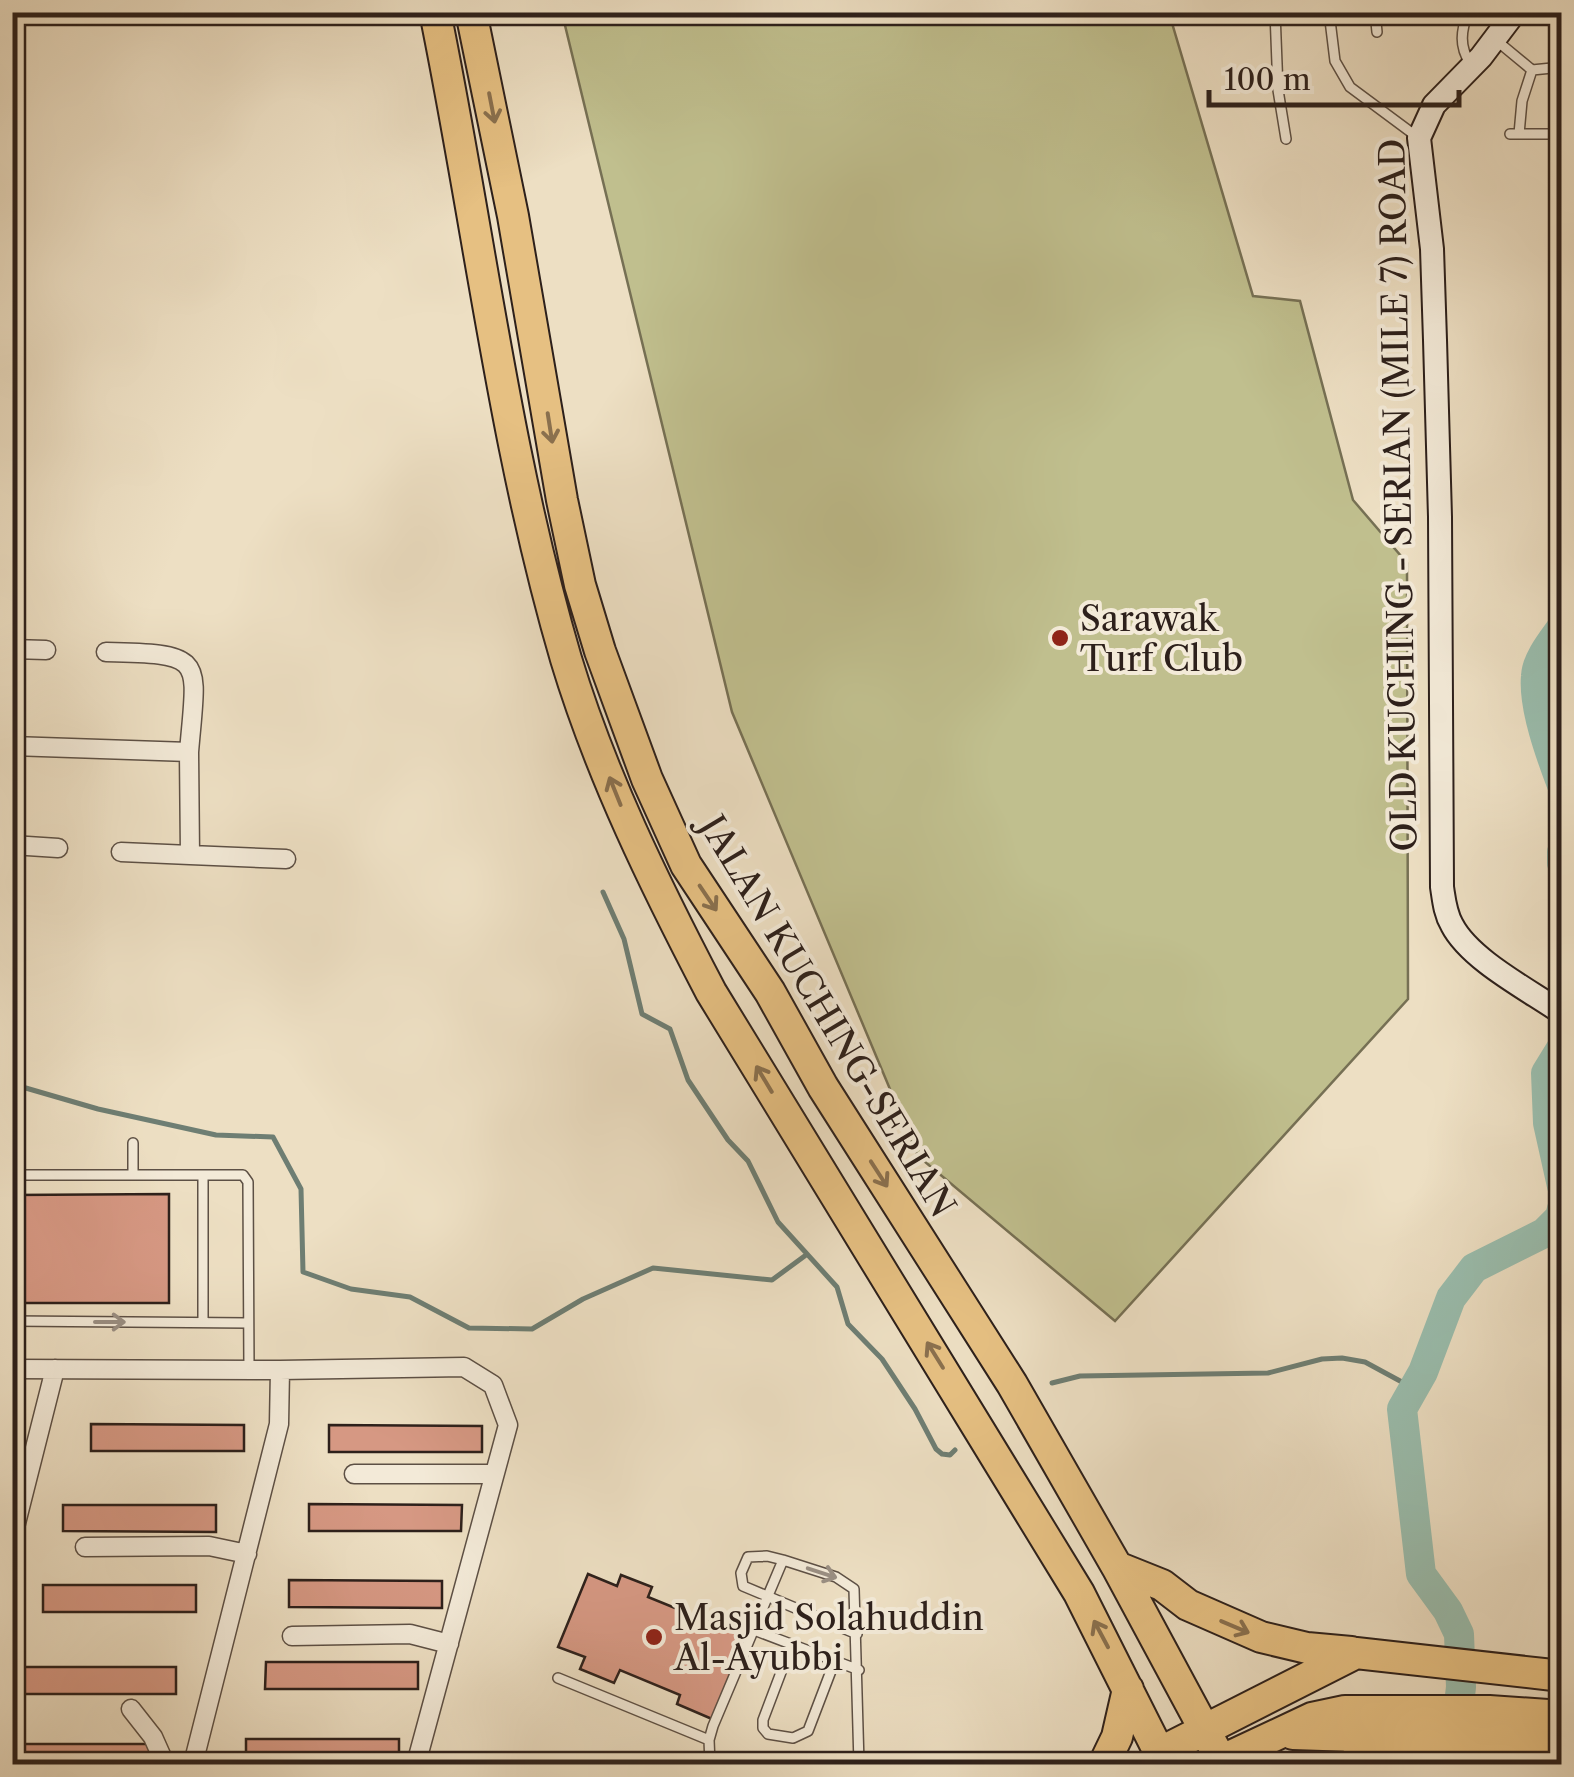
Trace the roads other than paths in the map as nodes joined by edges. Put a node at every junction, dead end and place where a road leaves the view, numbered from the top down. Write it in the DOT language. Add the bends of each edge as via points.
graph roads {
  1 [pos="435,12"];
  2 [pos="472,12"];
  3 [pos="1274,12"];
  4 [pos="1329,12"];
  5 [pos="1375,12"];
  6 [pos="1468,12"];
  7 [pos="1515,12"];
  8 [pos="1378,32"];
  9 [pos="1495,39"];
  10 [pos="1472,65"];
  11 [pos="1562,67"];
  12 [pos="1532,70"];
  13 [pos="1562,134"];
  14 [pos="1419,138"];
  15 [pos="1286,140"];
  16 [pos="12,649"];
  17 [pos="46,650"];
  18 [pos="106,652"];
  19 [pos="12,746"];
  20 [pos="188,752"];
  21 [pos="12,845"];
  22 [pos="58,848"];
  23 [pos="121,852"];
  24 [pos="190,855"];
  25 [pos="286,859"];
  26 [pos="1562,1013"];
  27 [pos="133,1142"];
  28 [pos="12,1175"];
  29 [pos="133,1175"];
  30 [pos="203,1175"];
  31 [pos="12,1321"];
  32 [pos="203,1322"];
  33 [pos="248,1322"];
  34 [pos="12,1369"];
  35 [pos="55,1369"];
  36 [pos="248,1370"];
  37 [pos="280,1370"];
  38 [pos="354,1474"];
  39 [pos="494,1474"];
  40 [pos="12,1540"];
  41 [pos="84,1547"];
  42 [pos="247,1554"];
  43 [pos="783,1560"];
  44 [pos="1117,1567"];
  45 [pos="768,1598"];
  46 [pos="754,1630"];
  47 [pos="857,1634"];
  48 [pos="292,1636"];
  49 [pos="449,1644"];
  50 [pos="791,1646"];
  51 [pos="1356,1653"];
  52 [pos="834,1663"];
  53 [pos="858,1670"];
  54 [pos="1562,1676"];
  55 [pos="558,1678"];
  56 [pos="1128,1688"];
  57 [pos="131,1709"];
  58 [pos="1562,1716"];
  59 [pos="1419,1724"];
  60 [pos="1489,1726"];
  61 [pos="1205,1729"];
  62 [pos="1275,1734"];
  63 [pos="709,1740"];
  64 [pos="1562,1743"];
  65 [pos="1360,1750"];
  66 [pos="1154,1761"];
  67 [pos="1219,1763"];
  68 [pos="164,1764"];
  69 [pos="193,1764"];
  70 [pos="416,1764"];
  71 [pos="710,1764"];
  72 [pos="858,1764"];
  73 [pos="1104,1764"];
  56 -- 1 [label="highway, one-way" via="986,1436 711,992 625,817 567,660 545,578"];
  2 -- 44 [label="highway, JALAN KUCHING-SERIAN, one-way" via="580,584 647,778 686,865 1012,1384"];
  3 -- 15 [label="lane"];
  4 -- 14 [label="lane" via="1335,61 1350,87"];
  5 -- 8 [label="lane"];
  6 -- 10 [label="lane" via="1462,39"];
  7 -- 9 [label="street, OLD KUCHING - SERIAN (MILE 7) ROAD"];
  9 -- 10 [label="street, OLD KUCHING - SERIAN (MILE 7) ROAD"];
  9 -- 12 [label="lane"];
  10 -- 14 [label="street, OLD KUCHING - SERIAN (MILE 7) ROAD" via="1434,105"];
  11 -- 12 [label="lane"];
  12 -- 13 [label="lane" via="1514,134"];
  14 -- 26 [label="street, OLD KUCHING - SERIAN (MILE 7) ROAD" via="1432,249 1437,399 1442,887 1452,927 1467,946"];
  16 -- 17 [label="street"];
  18 -- 20 [label="street" via="186,661 194,685"];
  19 -- 20 [label="street"];
  20 -- 24 [label="street"];
  21 -- 22 [label="street"];
  23 -- 24 [label="street"];
  24 -- 25 [label="street"];
  27 -- 29 [label="lane"];
  28 -- 29 [label="lane"];
  29 -- 30 [label="lane"];
  30 -- 32 [label="lane"];
  30 -- 33 [label="lane" via="243,1175 248,1182"];
  31 -- 32 [label="lane, one-way"];
  32 -- 33 [label="lane"];
  33 -- 36 [label="lane"];
  34 -- 35 [label="street"];
  35 -- 36 [label="street"];
  35 -- 40 [label="street"];
  36 -- 37 [label="street"];
  37 -- 39 [label="street" via="464,1366 493,1385 508,1425"];
  37 -- 42 [label="street" via="279,1424"];
  38 -- 39 [label="street"];
  39 -- 49 [label="street"];
  41 -- 42 [label="street" via="209,1546"];
  42 -- 69 [label="street"];
  43 -- 45 [label="lane"];
  43 -- 45 [label="lane" via="748,1557 741,1573 743,1586"];
  43 -- 47 [label="lane, one-way" via="852,1586"];
  44 -- 51 [label="highway, one-way" via="1260,1637"];
  44 -- 61 [label="highway, JALAN KUCHING-SERIAN"];
  45 -- 46 [label="lane"];
  45 -- 47 [label="lane"];
  46 -- 50 [label="lane"];
  46 -- 63 [label="lane"];
  47 -- 53 [label="lane"];
  48 -- 49 [label="street" via="410,1634"];
  49 -- 70 [label="street"];
  50 -- 52 [label="lane"];
  50 -- 52 [label="lane" via="763,1720 768,1734 793,1738 808,1731"];
  51 -- 54 [label="highway"];
  51 -- 61 [label="highway"];
  52 -- 53 [label="lane"];
  53 -- 72 [label="lane"];
  55 -- 63 [label="lane"];
  56 -- 66 [label="highway"];
  56 -- 73 [label="highway"];
  57 -- 68 [label="street" via="154,1737"];
  58 -- 60 [label="highway"];
  59 -- 60 [label="highway"];
  59 -- 62 [label="highway" via="1344,1711"];
  59 -- 65 [label="highway"];
  60 -- 64 [label="highway"];
  61 -- 66 [label="highway"];
  61 -- 67 [label="highway, JALAN KUCHING-SERIAN"];
  62 -- 65 [label="highway"];
  62 -- 67 [label="highway"];
  63 -- 71 [label="lane"];
}
